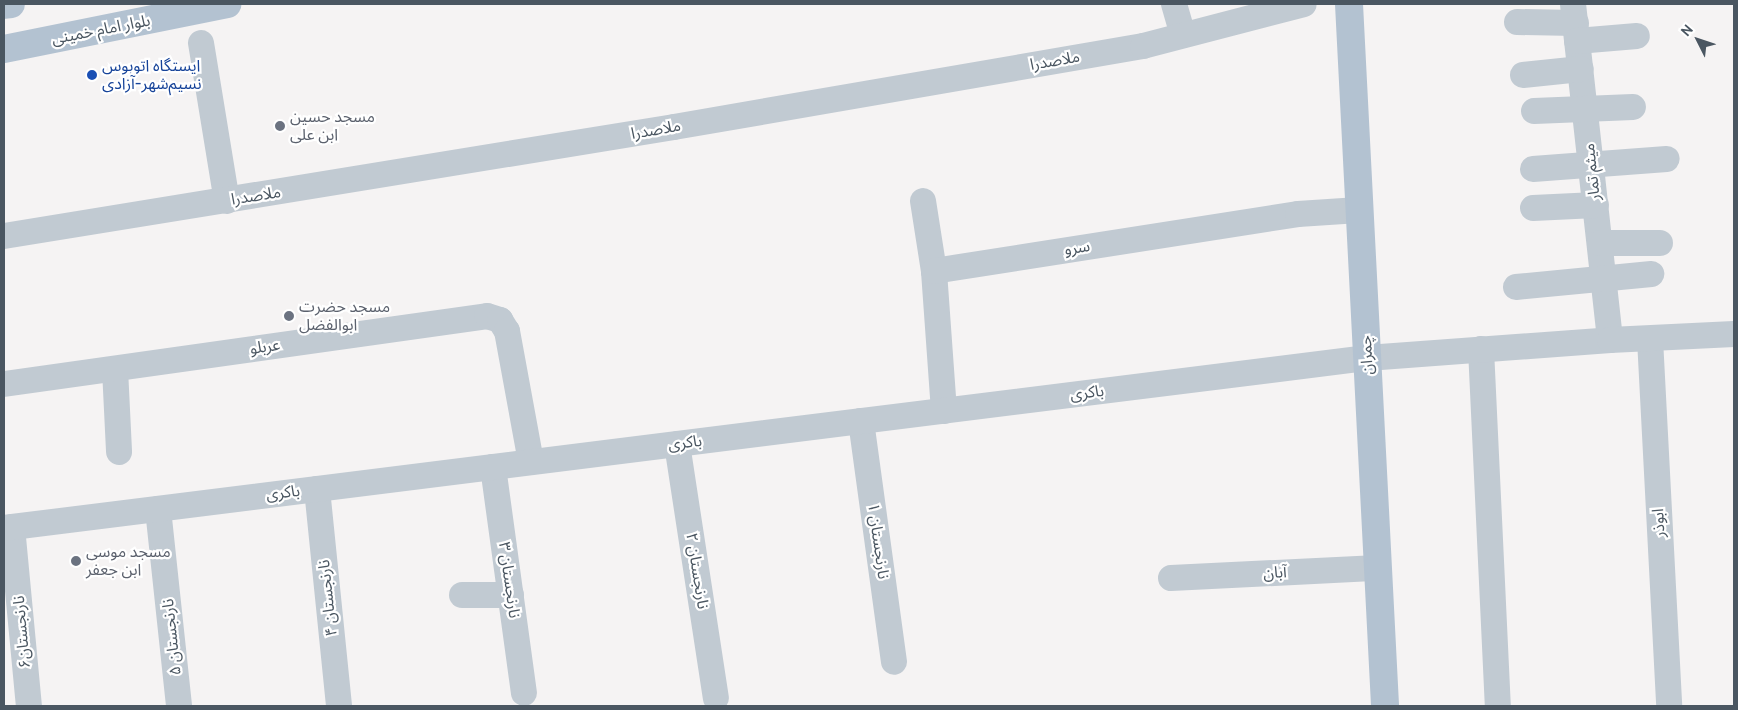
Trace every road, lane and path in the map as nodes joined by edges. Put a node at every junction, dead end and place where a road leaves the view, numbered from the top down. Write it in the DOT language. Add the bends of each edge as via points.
graph roads {
  1 [pos="11,4"];
  2 [pos="228,4"];
  3 [pos="1174,4"];
  4 [pos="1304,4"];
  5 [pos="1348,4"];
  6 [pos="4,5"];
  7 [pos="1517,22"];
  8 [pos="1575,23"];
  9 [pos="1183,35"];
  10 [pos="1637,36"];
  11 [pos="201,44"];
  12 [pos="4,50"];
  13 [pos="1580,69"];
  14 [pos="1523,75"];
  15 [pos="1633,107"];
  16 [pos="1585,109"];
  17 [pos="1534,111"];
  18 [pos="1667,159"];
  19 [pos="1591,164"];
  20 [pos="1532,169"];
  21 [pos="227,201"];
  22 [pos="923,201"];
  23 [pos="1596,205"];
  24 [pos="1533,208"];
  25 [pos="1359,210"];
  26 [pos="4,236"];
  27 [pos="1600,242"];
  28 [pos="1660,243"];
  29 [pos="934,271"];
  30 [pos="1651,274"];
  31 [pos="1604,279"];
  32 [pos="1516,286"];
  33 [pos="1734,334"];
  34 [pos="1650,339"];
  35 [pos="1610,340"];
  36 [pos="1481,350"];
  37 [pos="1367,358"];
  38 [pos="114,369"];
  39 [pos="4,384"];
  40 [pos="944,411"];
  41 [pos="861,421"];
  42 [pos="677,444"];
  43 [pos="119,452"];
  44 [pos="531,462"];
  45 [pos="493,467"];
  46 [pos="317,489"];
  47 [pos="158,509"];
  48 [pos="8,528"];
  49 [pos="1378,568"];
  50 [pos="1172,578"];
  51 [pos="462,594"];
  52 [pos="511,595"];
  53 [pos="894,662"];
  54 [pos="524,693"];
  55 [pos="716,698"];
  56 [pos="29,706"];
  57 [pos="180,706"];
  58 [pos="339,706"];
  59 [pos="1385,706"];
  60 [pos="1498,706"];
  61 [pos="1668,706"];
  1 -- 6 [label="main road"];
  2 -- 12 [label="main road, بلوار امام خمینی"];
  3 -- 9 [label="street"];
  4 -- 9 [label="street, ملاصدرا"];
  5 -- 25 [label="main road, چمران"];
  7 -- 8 [label="street"];
  8 -- 10 [label="street"];
  8 -- 13 [label="street, میثم تمار"];
  9 -- 21 [label="street, ملاصدرا" via="1143,46 694,124"];
  11 -- 21 [label="street"];
  13 -- 14 [label="street"];
  13 -- 16 [label="street, میثم تمار"];
  15 -- 16 [label="street"];
  16 -- 17 [label="street"];
  16 -- 19 [label="street, میثم تمار"];
  18 -- 19 [label="street"];
  19 -- 20 [label="street"];
  19 -- 23 [label="street, میثم تمار"];
  21 -- 26 [label="street, ملاصدرا"];
  22 -- 29 [label="street"];
  23 -- 24 [label="street"];
  23 -- 27 [label="street, میثم تمار"];
  25 -- 29 [label="street, سرو" via="1298,214"];
  25 -- 37 [label="main road, چمران"];
  27 -- 28 [label="street"];
  27 -- 31 [label="street, میثم تمار"];
  29 -- 40 [label="street"];
  30 -- 31 [label="street"];
  31 -- 32 [label="street"];
  31 -- 35 [label="street, میثم تمار"];
  33 -- 34 [label="street"];
  34 -- 35 [label="street"];
  34 -- 61 [label="street, ابوذر"];
  35 -- 36 [label="street"];
  36 -- 37 [label="street"];
  36 -- 60 [label="street"];
  37 -- 40 [label="street, باکری"];
  37 -- 49 [label="main road, چمران"];
  38 -- 39 [label="street, عربلو"];
  38 -- 43 [label="street"];
  38 -- 44 [label="street, عربلو" via="487,316 500,320 507,331"];
  40 -- 41 [label="street, باکری"];
  41 -- 42 [label="street, باکری"];
  41 -- 53 [label="street, نارنجستان ۱"];
  42 -- 44 [label="street, باکری"];
  42 -- 55 [label="street, نارنجستان ۲"];
  44 -- 45 [label="street, باکری"];
  45 -- 46 [label="street, باکری"];
  45 -- 52 [label="street, نارنجستان ۳"];
  46 -- 47 [label="street, باکری"];
  46 -- 58 [label="street, نارنجستان ۴"];
  47 -- 48 [label="street, باکری"];
  47 -- 57 [label="street, نارنجستان ۵"];
  48 -- 56 [label="street, نارنجستان۶"];
  49 -- 50 [label="street, آبان"];
  49 -- 59 [label="main road, چمران"];
  51 -- 52 [label="street"];
  52 -- 54 [label="street, نارنجستان ۳"];
}
